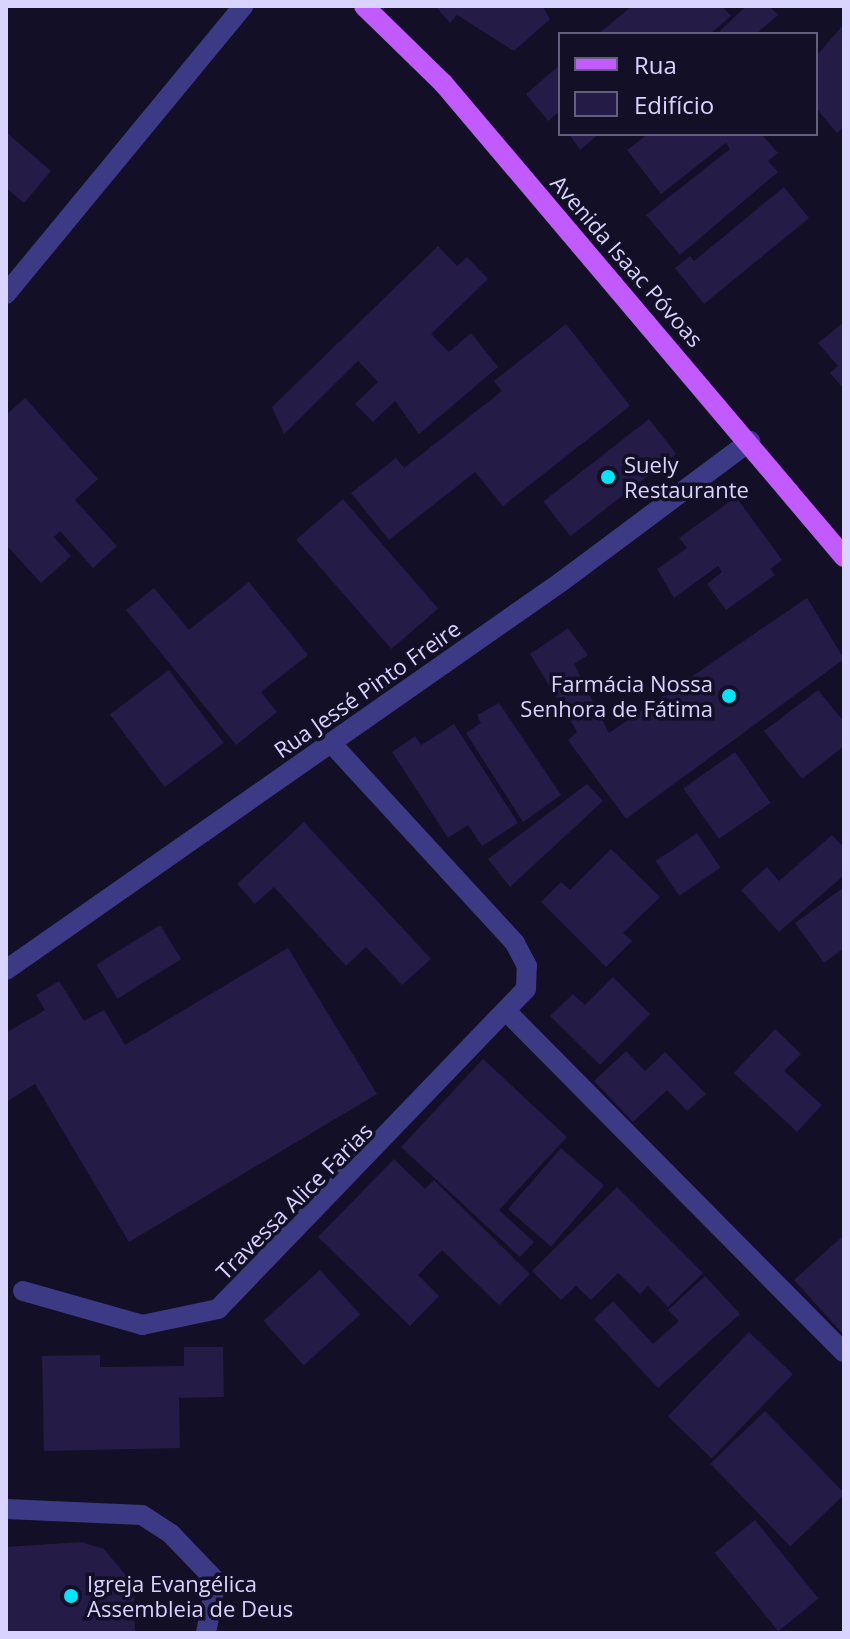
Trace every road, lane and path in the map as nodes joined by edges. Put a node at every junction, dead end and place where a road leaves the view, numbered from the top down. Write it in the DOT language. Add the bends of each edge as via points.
graph roads {
  1 [pos="243,6"];
  2 [pos="364,6"];
  3 [pos="6,294"];
  4 [pos="750,441"];
  5 [pos="844,557"];
  6 [pos="331,743"];
  7 [pos="6,970"];
  8 [pos="508,1013"];
  9 [pos="23,1291"];
  10 [pos="844,1352"];
  11 [pos="6,1509"];
  12 [pos="206,1633"];
  1 -- 3 [label="street"];
  2 -- 4 [label="main road, Avenida Isaac Póvoas" via="443,83"];
  4 -- 5 [label="main road, Avenida Isaac Póvoas"];
  4 -- 6 [label="street, Rua Jessé Pinto Freire"];
  6 -- 7 [label="street, Rua Jessé Pinto Freire"];
  6 -- 8 [label="street, Travessa Alice Farias" via="515,943 527,966 526,989"];
  8 -- 9 [label="street, Travessa Alice Farias" via="218,1309 142,1325"];
  8 -- 10 [label="street"];
  11 -- 12 [label="street" via="105,1510 142,1515 162,1527 216,1581"];
}
